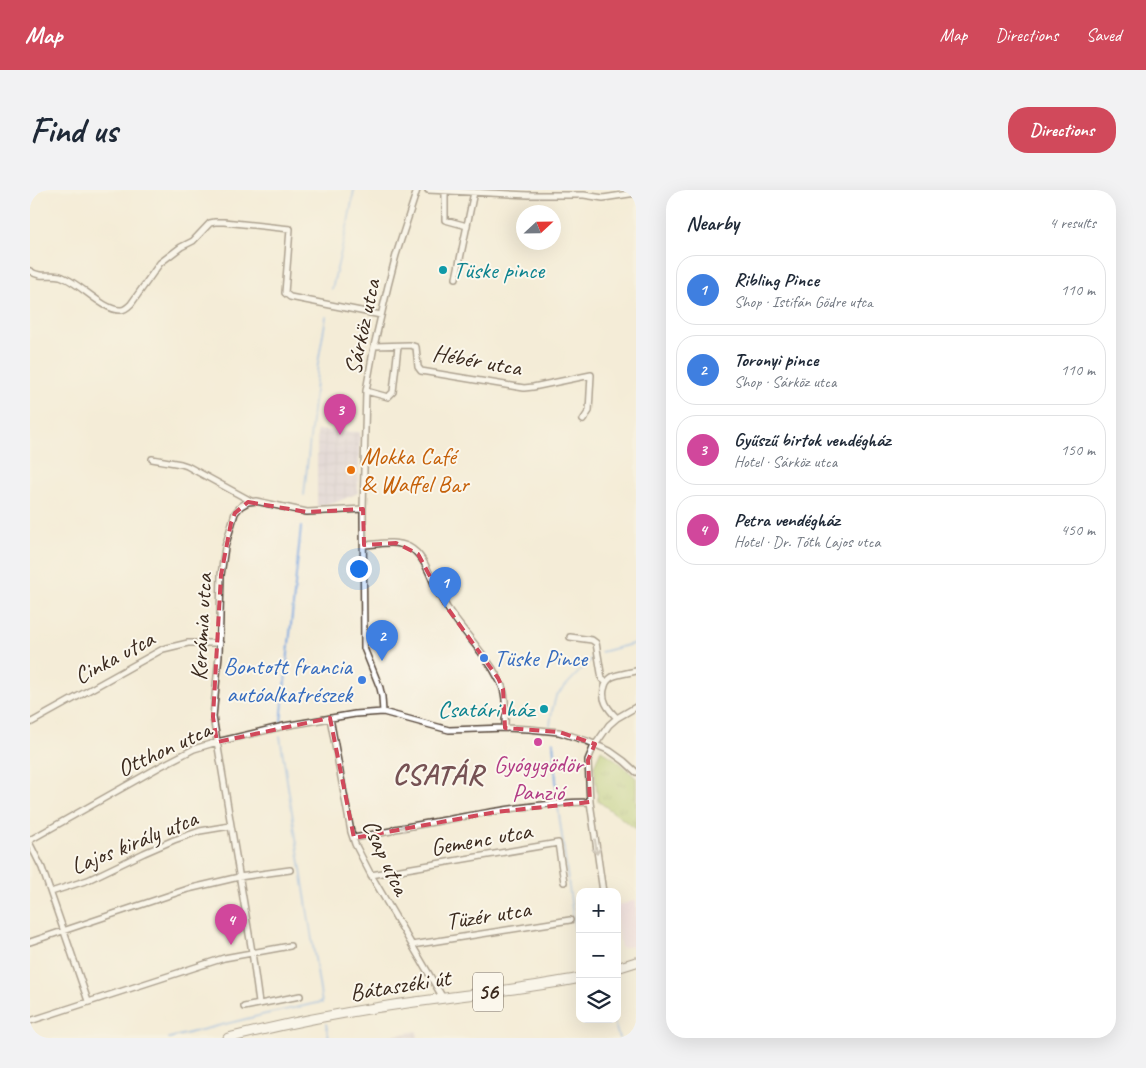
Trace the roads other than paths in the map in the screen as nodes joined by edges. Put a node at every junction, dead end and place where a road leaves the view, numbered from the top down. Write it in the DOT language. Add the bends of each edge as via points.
graph roads {
  1 [pos="417,190"];
  2 [pos="428,190"];
  3 [pos="444,192"];
  4 [pos="474,192"];
  5 [pos="636,193"];
  6 [pos="467,226"];
  7 [pos="30,271"];
  8 [pos="456,278"];
  9 [pos="381,315"];
  10 [pos="374,346"];
  11 [pos="398,346"];
  12 [pos="366,392"];
  13 [pos="583,420"];
  14 [pos="152,459"];
  15 [pos="251,501"];
  16 [pos="364,509"];
  17 [pos="364,545"];
  18 [pos="570,637"];
  19 [pos="220,643"];
  20 [pos="636,671"];
  21 [pos="606,682"];
  22 [pos="636,707"];
  23 [pos="383,712"];
  24 [pos="330,718"];
  25 [pos="617,718"];
  26 [pos="30,723"];
  27 [pos="505,728"];
  28 [pos="217,742"];
  29 [pos="595,744"];
  30 [pos="636,772"];
  31 [pos="590,802"];
  32 [pos="230,826"];
  33 [pos="354,838"];
  34 [pos="30,842"];
  35 [pos="290,870"];
  36 [pos="371,875"];
  37 [pos="239,877"];
  38 [pos="564,882"];
  39 [pos="602,888"];
  40 [pos="51,892"];
  41 [pos="570,920"];
  42 [pos="64,930"];
  43 [pos="30,942"];
  44 [pos="412,945"];
  45 [pos="290,946"];
  46 [pos="252,952"];
  47 [pos="636,962"];
  48 [pos="621,966"];
  49 [pos="576,979"];
  50 [pos="300,996"];
  51 [pos="443,998"];
  52 [pos="88,1001"];
  53 [pos="259,1004"];
  54 [pos="244,1007"];
  55 [pos="30,1021"];
  56 [pos="228,1038"];
  1 -- 9 [label="street, Sárköz utca"];
  2 -- 3 [label="street"];
  3 -- 4 [label="street"];
  3 -- 6 [label="street" via="445,220"];
  4 -- 5 [label="street" via="603,198"];
  4 -- 6 [label="street"];
  6 -- 8 [label="street"];
  7 -- 9 [label="street" via="60,276 107,306 120,310 136,299 160,263 193,241 210,224 224,222 290,229 285,293 290,297"];
  9 -- 10 [label="street, Sárköz utca"];
  10 -- 11 [label="street, Hébér utca"];
  10 -- 12 [label="street, Sárköz utca"];
  11 -- 12 [label="street" via="391,395"];
  11 -- 13 [label="street, Hébér utca" via="416,347 421,371 496,384 524,388 591,375 589,411"];
  12 -- 16 [label="street, Sárköz utca"];
  14 -- 15 [label="street" via="187,466"];
  15 -- 16 [label="street" via="307,512"];
  15 -- 19 [label="street, Kerámia utca" via="235,512 225,547 221,575"];
  16 -- 17 [label="street, Sárköz utca"];
  17 -- 23 [label="street, Sárköz utca" via="364,648 380,688"];
  17 -- 27 [label="street" via="396,543 410,547 418,554 446,606 498,678 505,700"];
  18 -- 21 [label="street" via="596,643 602,678"];
  19 -- 26 [label="street, Cinka utca" via="188,643 164,649"];
  19 -- 28 [label="street, Kerámia utca" via="213,717"];
  20 -- 21 [label="street"];
  21 -- 25 [label="street" via="604,702"];
  22 -- 25 [label="street"];
  23 -- 24 [label="street, Otthon utca"];
  23 -- 27 [label="street, Otthon utca" via="449,730"];
  24 -- 28 [label="street, Otthon utca"];
  24 -- 33 [label="street, Csap utca"];
  25 -- 29 [label="street"];
  27 -- 29 [label="street, Otthon utca" via="559,732"];
  28 -- 32 [label="street, Kerámia utca"];
  28 -- 34 [label="street, Otthon utca" via="160,766"];
  29 -- 30 [label="street, Otthon utca" via="610,751"];
  29 -- 31 [label="street" via="588,760"];
  33 -- 31 [label="street, one-way" via="553,804"];
  31 -- 39 [label="street, one-way"];
  32 -- 37 [label="street, Kerámia utca"];
  32 -- 40 [label="street, Lajos király utca" via="200,830 88,880"];
  33 -- 36 [label="street, Csap utca"];
  34 -- 40 [label="street"];
  35 -- 37 [label="street"];
  36 -- 38 [label="street, Gemenc utca" via="558,843"];
  36 -- 44 [label="street, Csap utca"];
  37 -- 42 [label="street" via="188,889"];
  37 -- 46 [label="street, Kerámia utca"];
  40 -- 42 [label="street"];
  41 -- 44 [label="street, Tüzér utca"];
  42 -- 43 [label="street"];
  42 -- 52 [label="street"];
  44 -- 51 [label="street, Csap utca"];
  45 -- 46 [label="street"];
  46 -- 52 [label="street"];
  46 -- 53 [label="street, Kerámia utca"];
  47 -- 48 [label="main road"];
  49 -- 51 [label="main road, Bátaszéki út / 56"];
  50 -- 53 [label="street"];
  51 -- 56 [label="main road, Bátaszéki út / 56" via="320,1017"];
  52 -- 55 [label="street"];
  53 -- 54 [label="street"];
}
